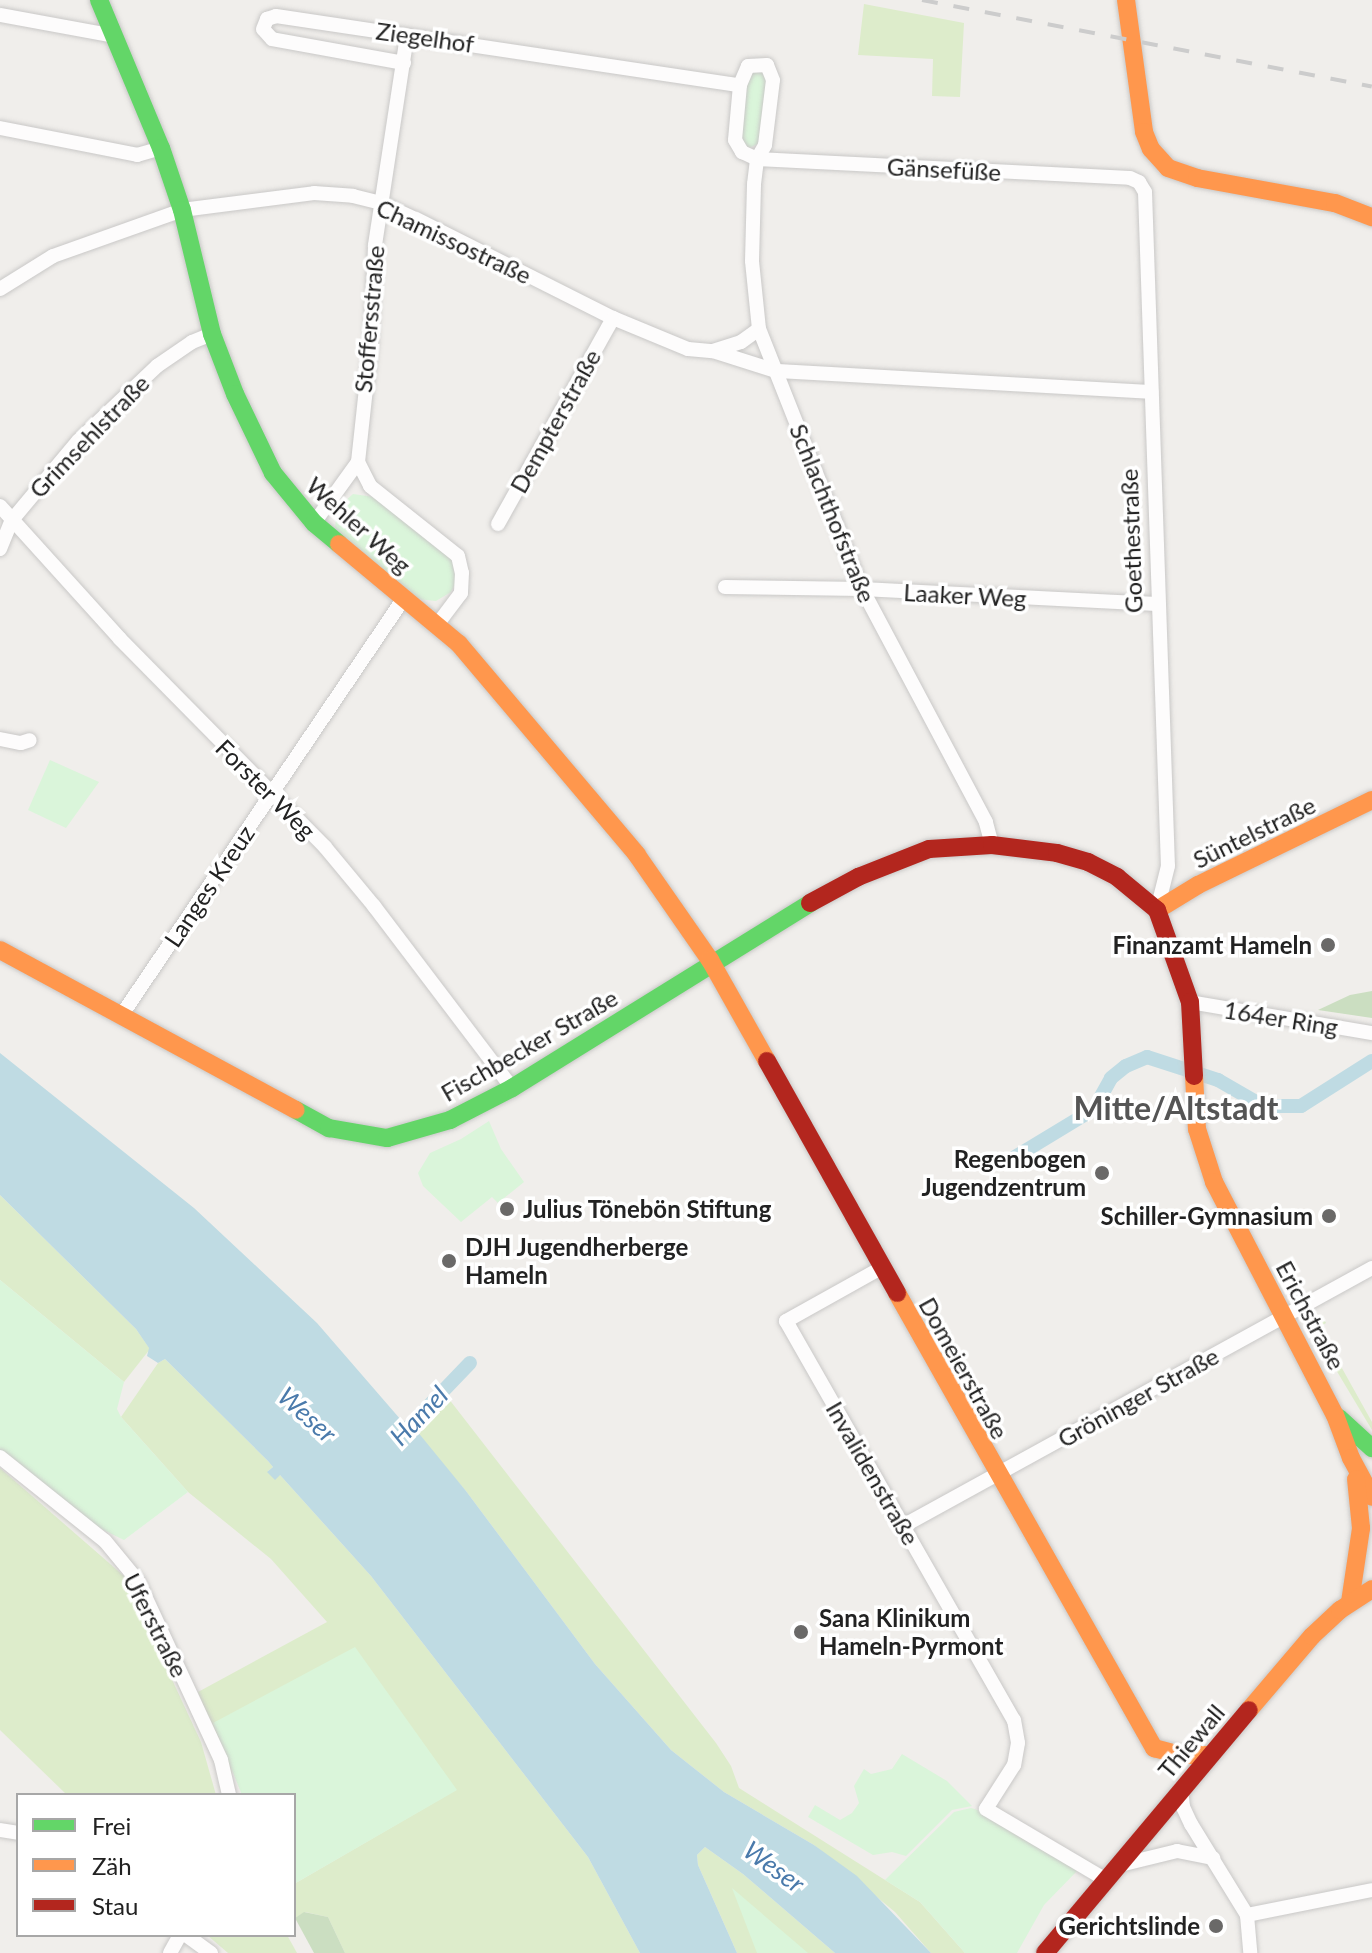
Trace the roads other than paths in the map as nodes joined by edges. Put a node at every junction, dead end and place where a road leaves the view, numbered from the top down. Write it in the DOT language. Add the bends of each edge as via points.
graph roads {
  1 [pos="99,0"];
  2 [pos="1128,9"];
  3 [pos="0,15"];
  4 [pos="407,35"];
  5 [pos="114,36"];
  6 [pos="404,63"];
  7 [pos="740,85"];
  8 [pos="0,128"];
  9 [pos="161,148"];
  10 [pos="757,159"];
  11 [pos="1130,178"];
  12 [pos="381,203"];
  13 [pos="182,210"];
  14 [pos="1372,217"];
  15 [pos="0,289"];
  16 [pos="613,318"];
  17 [pos="759,329"];
  18 [pos="212,334"];
  19 [pos="713,351"];
  20 [pos="776,371"];
  21 [pos="1151,392"];
  22 [pos="358,462"];
  23 [pos="0,506"];
  24 [pos="12,520"];
  25 [pos="314,523"];
  26 [pos="498,524"];
  27 [pos="0,549"];
  28 [pos="725,587"];
  29 [pos="862,589"];
  30 [pos="404,598"];
  31 [pos="1157,604"];
  32 [pos="438,624"];
  33 [pos="0,739"];
  34 [pos="30,740"];
  35 [pos="270,796"];
  36 [pos="1372,800"];
  37 [pos="992,845"];
  38 [pos="1157,910"];
  39 [pos="0,950"];
  40 [pos="710,960"];
  41 [pos="1190,1002"];
  42 [pos="121,1016"];
  43 [pos="1372,1033"];
  44 [pos="512,1088"];
  45 [pos="881,1268"];
  46 [pos="1372,1268"];
  47 [pos="1284,1317"];
  48 [pos="1335,1415"];
  49 [pos="1372,1448"];
  50 [pos="0,1457"];
  51 [pos="1351,1458"];
  52 [pos="997,1475"];
  53 [pos="1372,1497"];
  54 [pos="907,1532"];
  55 [pos="1372,1589"];
  56 [pos="1350,1602"];
  57 [pos="1208,1755"];
  58 [pos="1181,1788"];
  59 [pos="229,1793"];
  60 [pos="1213,1858"];
  61 [pos="1112,1873"];
  62 [pos="1372,1890"];
  63 [pos="1247,1915"];
  64 [pos="186,1937"];
  65 [pos="211,1953"];
  66 [pos="1045,1953"];
  67 [pos="1250,1953"];
  1 -- 5 [label="main road, Wehler Weg"];
  2 -- 14 [label="main road" via="1144,132 1168,168 1335,203"];
  3 -- 5 [label="street"];
  4 -- 6 [label="street, Stoffersstraße"];
  4 -- 6 [label="street, Ziegelhof" via="276,16 267,19 263,29 272,39"];
  4 -- 7 [label="street, Ziegelhof"];
  5 -- 9 [label="main road, Wehler Weg"];
  6 -- 12 [label="street, Stoffersstraße"];
  7 -- 10 [label="street" via="735,140 742,152"];
  7 -- 10 [label="street" via="748,66 767,65 773,72 765,145"];
  8 -- 9 [label="street" via="137,155"];
  9 -- 13 [label="main road, Wehler Weg"];
  10 -- 11 [label="street, Gänsefüße"];
  10 -- 17 [label="street, Schlachthofstraße" via="752,261"];
  11 -- 21 [label="street, Goethestraße" via="1145,192"];
  12 -- 13 [label="street, Chamissostraße" via="314,193"];
  12 -- 16 [label="street, Chamissostraße"];
  12 -- 22 [label="street, Stoffersstraße"];
  13 -- 15 [label="street, Chamissostraße" via="53,256"];
  13 -- 18 [label="main road, Wehler Weg"];
  16 -- 19 [label="street, Chamissostraße" via="688,349"];
  16 -- 26 [label="street, Dempterstraße"];
  17 -- 19 [label="street"];
  17 -- 20 [label="street, Schlachthofstraße"];
  18 -- 24 [label="street, Grimsehlstraße" via="157,366 78,441"];
  18 -- 25 [label="main road, Wehler Weg" via="273,473"];
  19 -- 20 [label="street, Chamissostraße"];
  20 -- 21 [label="street, Chamissostraße"];
  20 -- 29 [label="street, Schlachthofstraße"];
  21 -- 31 [label="street, Goethestraße"];
  22 -- 25 [label="street"];
  22 -- 32 [label="street" via="370,486 458,556 461,593"];
  23 -- 24 [label="street, Forster Weg"];
  24 -- 27 [label="street, Grimsehlstraße"];
  24 -- 35 [label="street, Forster Weg"];
  25 -- 30 [label="main road, Wehler Weg"];
  28 -- 29 [label="street, Laaker Weg"];
  29 -- 31 [label="street, Laaker Weg"];
  29 -- 37 [label="street, Schlachthofstraße" via="986,822"];
  30 -- 32 [label="main road, Wehler Weg"];
  30 -- 35 [label="street, Langes Kreuz"];
  31 -- 38 [label="street, Goethestraße" via="1168,866"];
  32 -- 40 [label="main road, Wehler Weg" via="637,855"];
  33 -- 34 [label="street"];
  35 -- 42 [label="street, Langes Kreuz"];
  35 -- 44 [label="street, Forster Weg" via="325,847 374,906"];
  36 -- 38 [label="main road, Süntelstraße"];
  37 -- 38 [label="main road, Fischbecker Straße" via="1088,862 1117,877"];
  37 -- 40 [label="main road, Fischbecker Straße" via="929,849 904,857"];
  38 -- 41 [label="main road, Erichstraße"];
  39 -- 42 [label="main road, Fischbecker Straße"];
  40 -- 44 [label="main road, Fischbecker Straße"];
  40 -- 45 [label="main road, Domeierstraße"];
  41 -- 43 [label="street, 164er Ring"];
  41 -- 47 [label="main road, Erichstraße" via="1197,1129 1214,1182"];
  42 -- 44 [label="main road, Fischbecker Straße" via="329,1128 368,1137 426,1129"];
  45 -- 52 [label="main road, Domeierstraße"];
  45 -- 54 [label="street, Invalidenstraße" via="786,1321"];
  46 -- 47 [label="street, Gröninger Straße"];
  47 -- 48 [label="main road, Erichstraße"];
  47 -- 52 [label="street, Gröninger Straße"];
  48 -- 49 [label="main road, Erichstraße"];
  48 -- 51 [label="main road, Erichstraße"];
  50 -- 59 [label="street, Uferstraße" via="105,1541 138,1581 221,1760"];
  51 -- 53 [label="main road, Erichstraße"];
  51 -- 56 [label="main road" via="1361,1528"];
  52 -- 54 [label="street, Gröninger Straße"];
  52 -- 57 [label="main road, Domeierstraße" via="1154,1748"];
  54 -- 61 [label="street, Invalidenstraße" via="1014,1720 1014,1765 986,1809"];
  55 -- 56 [label="main road, Thiewall"];
  56 -- 57 [label="main road, Thiewall" via="1312,1636"];
  57 -- 58 [label="main road, Thiewall"];
  58 -- 60 [label="street" via="1183,1807"];
  58 -- 61 [label="main road, Thiewall"];
  60 -- 61 [label="street" via="1177,1851"];
  60 -- 63 [label="street"];
  61 -- 66 [label="main road, Thiewall"];
  62 -- 63 [label="street"];
  63 -- 67 [label="street"];
  64 -- 65 [label="street"];
}
